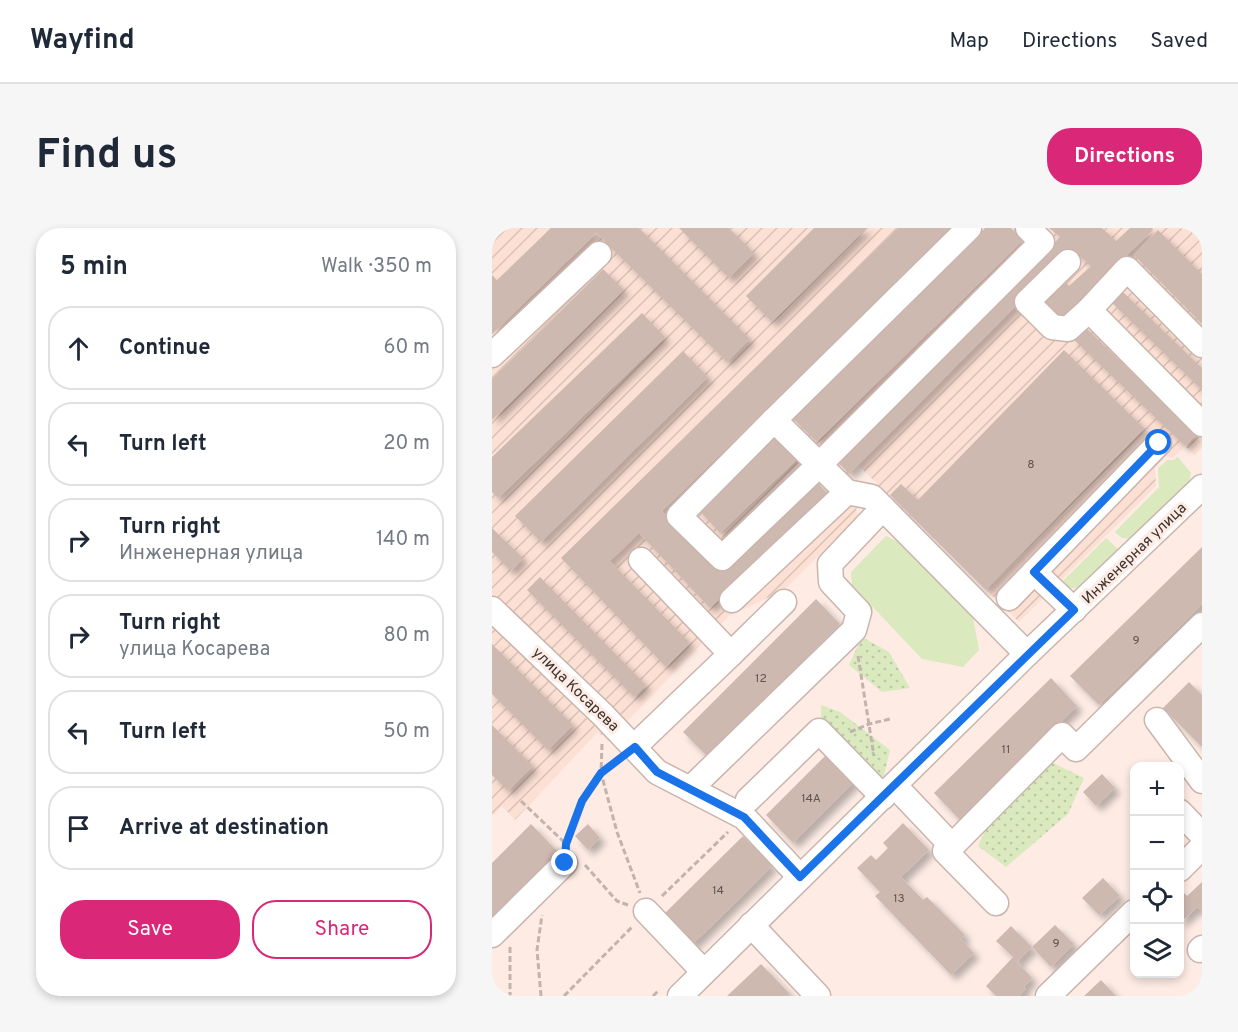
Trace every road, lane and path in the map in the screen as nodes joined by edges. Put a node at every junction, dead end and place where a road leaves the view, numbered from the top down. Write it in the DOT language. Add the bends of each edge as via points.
graph roads {
  1 [pos="969,228"];
  2 [pos="1029,228"];
  3 [pos="599,254"];
  4 [pos="1068,262"];
  5 [pos="1089,310"];
  6 [pos="1202,345"];
  7 [pos="492,355"];
  8 [pos="774,420"];
  9 [pos="1202,424"];
  10 [pos="1159,443"];
  11 [pos="819,465"];
  12 [pos="1202,487"];
  13 [pos="847,492"];
  14 [pos="883,508"];
  15 [pos="641,560"];
  16 [pos="1034,572"];
  17 [pos="1009,598"];
  18 [pos="732,600"];
  19 [pos="784,602"];
  20 [pos="492,609"];
  21 [pos="1074,610"];
  22 [pos="1202,624"];
  23 [pos="854,630"];
  24 [pos="731,654"];
  25 [pos="1028,654"];
  26 [pos="603,715"];
  27 [pos="1157,720"];
  28 [pos="635,747"];
  29 [pos="601,773"];
  30 [pos="1202,781"];
  31 [pos="882,788"];
  32 [pos="690,789"];
  33 [pos="746,808"];
  34 [pos="1183,816"];
  35 [pos="1202,835"];
  36 [pos="952,846"];
  37 [pos="1202,847"];
  38 [pos="565,863"];
  39 [pos="1184,864"];
  40 [pos="800,877"];
  41 [pos="996,903"];
  42 [pos="646,911"];
  43 [pos="542,915"];
  44 [pos="1130,916"];
  45 [pos="510,917"];
  46 [pos="750,925"];
  47 [pos="492,935"];
  48 [pos="704,972"];
  49 [pos="670,992"];
  50 [pos="510,996"];
  51 [pos="541,996"];
  52 [pos="564,996"];
  53 [pos="653,996"];
  54 [pos="818,996"];
  55 [pos="1048,996"];
  1 -- 8 [label="street"];
  2 -- 11 [label="street" via="1042,242"];
  3 -- 7 [label="street"];
  4 -- 5 [label="street" via="1027,302 1052,327 1068,328"];
  5 -- 6 [label="street" via="1127,270"];
  5 -- 9 [label="street"];
  8 -- 11 [label="street"];
  8 -- 11 [label="street" via="680,516 722,558"];
  10 -- 16 [label="street"];
  11 -- 13 [label="street"];
  12 -- 21 [label="street, Инженерная улица"];
  13 -- 14 [label="street" via="872,497"];
  13 -- 18 [label="street"];
  14 -- 23 [label="street" via="830,564 831,582 859,612"];
  14 -- 25 [label="street"];
  15 -- 24 [label="street"];
  16 -- 17 [label="street"];
  16 -- 21 [label="street"];
  19 -- 24 [label="street"];
  20 -- 26 [label="street, улица Косарева"];
  21 -- 25 [label="street, Инженерная улица"];
  22 -- 36 [label="street" via="1076,749 1062,735"];
  23 -- 31 [label="path"];
  23 -- 32 [label="street"];
  24 -- 28 [label="street"];
  25 -- 31 [label="street, Инженерная улица"];
  26 -- 28 [label="street, улица Косарева"];
  26 -- 29 [label="path"];
  27 -- 30 [label="street"];
  28 -- 29 [label="path"];
  28 -- 32 [label="street, улица Косарева" via="657,772"];
  29 -- 38 [label="path" via="582,801 566,844"];
  29 -- 42 [label="path" via="617,832"];
  31 -- 33 [label="street" via="819,731"];
  31 -- 36 [label="street"];
  31 -- 40 [label="street, Инженерная улица"];
  32 -- 33 [label="street, улица Косарева"];
  33 -- 40 [label="street, улица Косарева"];
  33 -- 42 [label="path"];
  34 -- 35 [label="street"];
  36 -- 41 [label="street" via="945,851"];
  37 -- 39 [label="street"];
  38 -- 45 [label="street"];
  40 -- 46 [label="street, Инженерная улица"];
  42 -- 48 [label="street"];
  42 -- 52 [label="path"];
  43 -- 51 [label="path" via="537,950"];
  44 -- 55 [label="street"];
  45 -- 47 [label="street"];
  45 -- 50 [label="path"];
  46 -- 48 [label="street, Инженерная улица"];
  46 -- 54 [label="street"];
  48 -- 49 [label="street, Инженерная улица"];
  49 -- 53 [label="path"];
}
